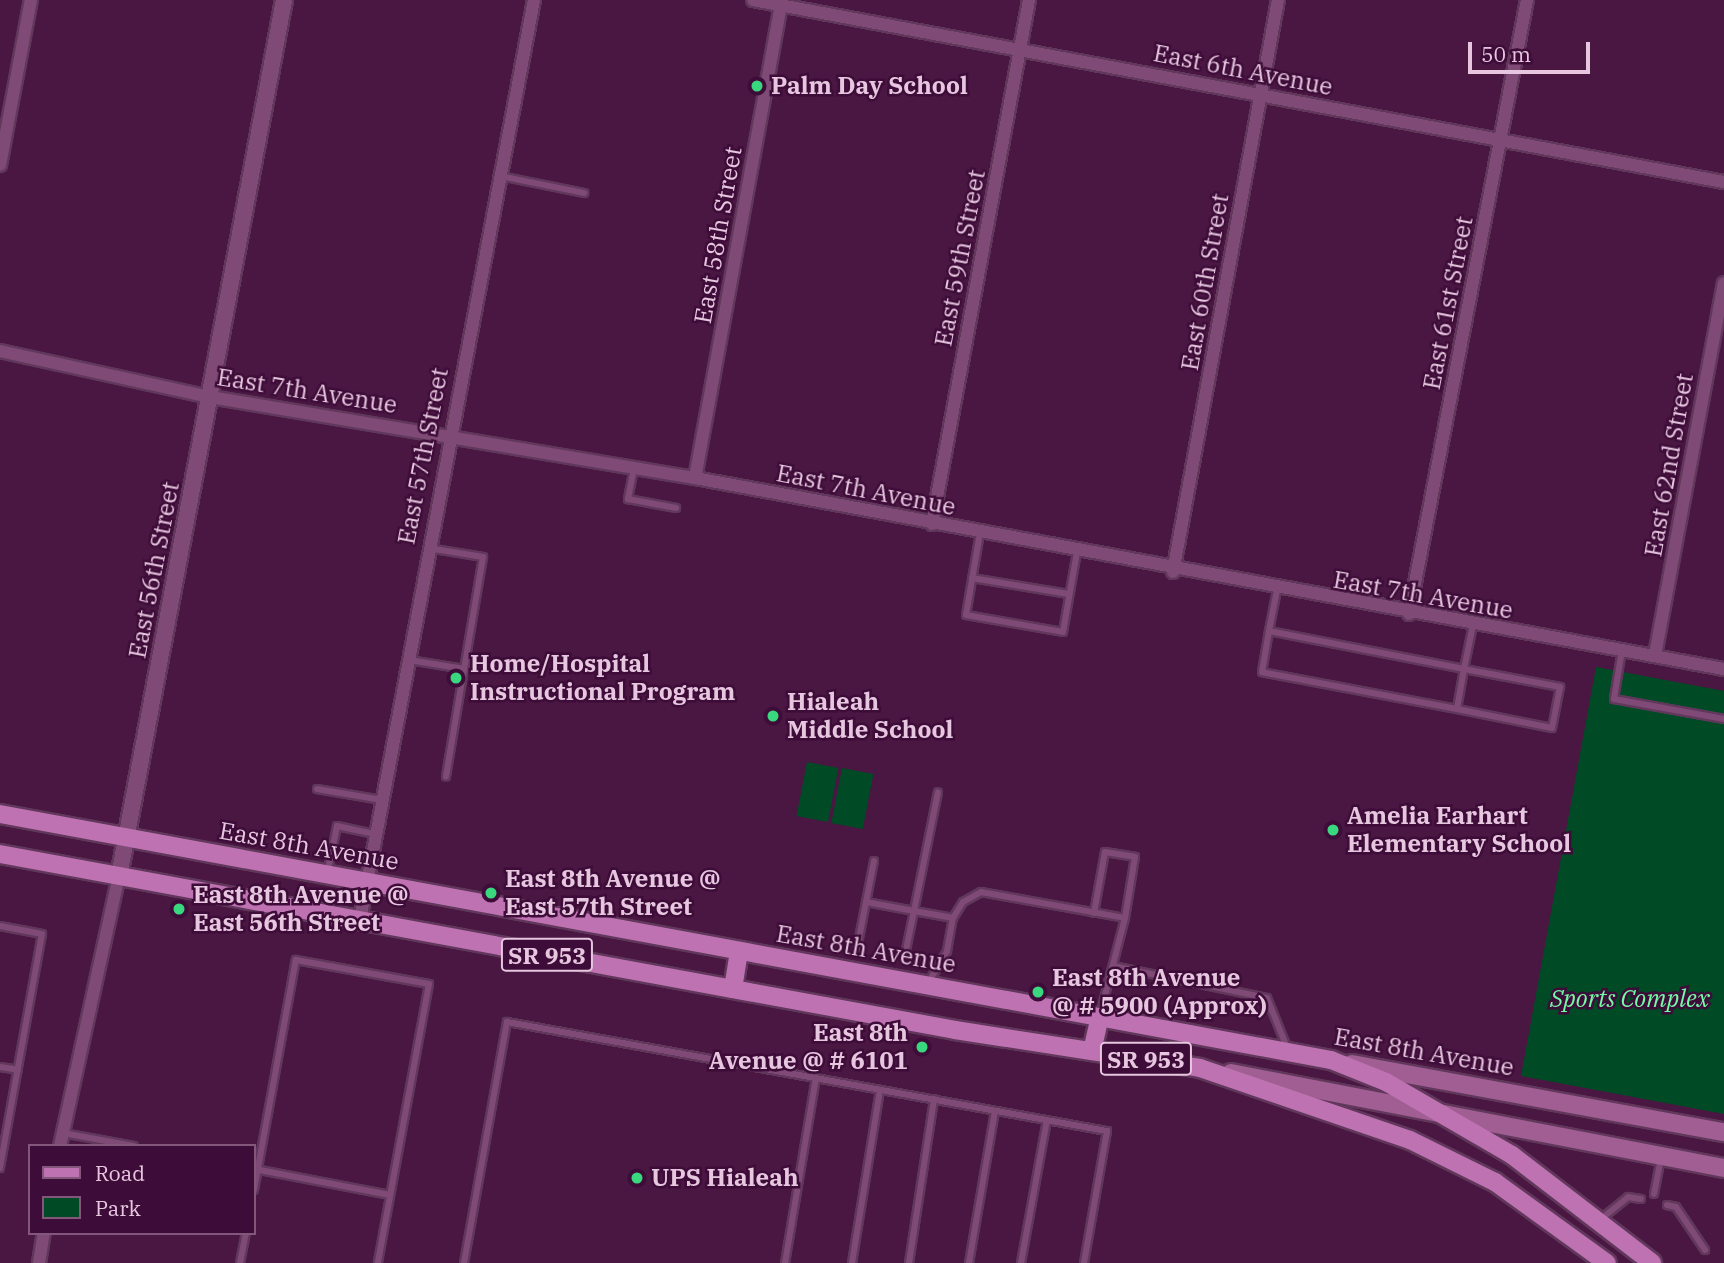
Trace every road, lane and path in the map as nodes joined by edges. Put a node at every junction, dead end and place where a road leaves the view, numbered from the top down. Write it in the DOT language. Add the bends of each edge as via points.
graph roads {
  1 [pos="32,0"];
  2 [pos="284,0"];
  3 [pos="534,0"];
  4 [pos="753,0"];
  5 [pos="1029,0"];
  6 [pos="1278,0"];
  7 [pos="1527,0"];
  8 [pos="781,2"];
  9 [pos="1020,49"];
  10 [pos="1261,95"];
  11 [pos="1501,141"];
  12 [pos="0,165"];
  13 [pos="499,176"];
  14 [pos="1724,182"];
  15 [pos="584,193"];
  16 [pos="1724,283"];
  17 [pos="0,351"];
  18 [pos="210,397"];
  19 [pos="447,435"];
  20 [pos="634,468"];
  21 [pos="695,478"];
  22 [pos="676,508"];
  23 [pos="932,524"];
  24 [pos="980,533"];
  25 [pos="427,548"];
  26 [pos="1077,552"];
  27 [pos="1173,572"];
  28 [pos="972,578"];
  29 [pos="1277,590"];
  30 [pos="1069,594"];
  31 [pos="1409,614"];
  32 [pos="1473,625"];
  33 [pos="1269,631"];
  34 [pos="1622,649"];
  35 [pos="1655,655"];
  36 [pos="407,659"];
  37 [pos="1724,668"];
  38 [pos="464,669"];
  39 [pos="1464,669"];
  40 [pos="1457,709"];
  41 [pos="1724,719"];
  42 [pos="446,777"];
  43 [pos="317,789"];
  44 [pos="938,792"];
  45 [pos="382,800"];
  46 [pos="0,814"];
  47 [pos="376,834"];
  48 [pos="127,838"];
  49 [pos="0,854"];
  50 [pos="874,861"];
  51 [pos="327,875"];
  52 [pos="119,876"];
  53 [pos="368,882"];
  54 [pos="866,902"];
  55 [pos="914,911"];
  56 [pos="1094,913"];
  57 [pos="953,918"];
  58 [pos="1125,918"];
  59 [pos="360,920"];
  60 [pos="0,927"];
  61 [pos="857,949"];
  62 [pos="739,951"];
  63 [pos="905,955"];
  64 [pos="1113,966"];
  65 [pos="927,985"];
  66 [pos="733,989"];
  67 [pos="1100,1017"];
  68 [pos="1092,1051"];
  69 [pos="1289,1052"];
  70 [pos="1331,1060"];
  71 [pos="0,1067"];
  72 [pos="1200,1068"];
  73 [pos="18,1070"];
  74 [pos="816,1078"];
  75 [pos="880,1090"];
  76 [pos="934,1099"];
  77 [pos="1432,1108"];
  78 [pos="995,1111"];
  79 [pos="1046,1120"];
  80 [pos="1724,1132"];
  81 [pos="61,1139"];
  82 [pos="113,1144"];
  83 [pos="1661,1155"];
  84 [pos="0,1168"];
  85 [pos="1724,1168"];
  86 [pos="256,1169"];
  87 [pos="1654,1194"];
  88 [pos="390,1195"];
  89 [pos="1641,1199"];
  90 [pos="1667,1205"];
  91 [pos="1601,1219"];
  92 [pos="44,1235"];
  93 [pos="246,1235"];
  94 [pos="1705,1250"];
  95 [pos="39,1263"];
  96 [pos="240,1263"];
  97 [pos="378,1263"];
  98 [pos="464,1263"];
  99 [pos="785,1263"];
  100 [pos="852,1263"];
  101 [pos="909,1263"];
  102 [pos="969,1263"];
  103 [pos="1021,1263"];
  104 [pos="1084,1263"];
  105 [pos="1606,1263"];
  106 [pos="1652,1263"];
  1 -- 12 [label="street"];
  2 -- 18 [label="street, East 56th Street"];
  3 -- 13 [label="street, East 57th Street"];
  4 -- 8 [label="street, East 6th Avenue"];
  5 -- 9 [label="street, East 59th Street"];
  6 -- 10 [label="street, East 60th Street"];
  7 -- 11 [label="street, East 61st Street"];
  8 -- 9 [label="street, East 6th Avenue"];
  8 -- 21 [label="street, East 58th Street"];
  9 -- 10 [label="street, East 6th Avenue"];
  9 -- 23 [label="street, East 59th Street"];
  10 -- 11 [label="street, East 6th Avenue"];
  10 -- 27 [label="street, East 60th Street"];
  11 -- 14 [label="street, East 6th Avenue"];
  11 -- 31 [label="street, East 61st Street"];
  13 -- 15 [label="lane"];
  13 -- 19 [label="street, East 57th Street"];
  16 -- 35 [label="street, East 62nd Street"];
  17 -- 18 [label="street, East 7th Avenue"];
  18 -- 19 [label="street, East 7th Avenue"];
  18 -- 48 [label="street, East 56th Street"];
  19 -- 20 [label="street, East 7th Avenue"];
  19 -- 25 [label="street, East 57th Street"];
  20 -- 21 [label="street, East 7th Avenue"];
  20 -- 22 [label="lane" via="628,499"];
  21 -- 23 [label="street, East 7th Avenue"];
  23 -- 24 [label="street, East 7th Avenue"];
  24 -- 26 [label="street, East 7th Avenue"];
  24 -- 28 [label="lane"];
  25 -- 36 [label="street, East 57th Street"];
  25 -- 38 [label="lane" via="483,557"];
  26 -- 27 [label="street, East 7th Avenue"];
  26 -- 30 [label="lane"];
  27 -- 29 [label="street, East 7th Avenue"];
  28 -- 30 [label="lane"];
  28 -- 30 [label="lane" via="966,615 1063,632"];
  29 -- 31 [label="street, East 7th Avenue"];
  29 -- 33 [label="lane"];
  31 -- 32 [label="street, East 7th Avenue"];
  32 -- 34 [label="street, East 7th Avenue"];
  32 -- 39 [label="lane"];
  33 -- 39 [label="lane"];
  33 -- 40 [label="lane" via="1262,671"];
  34 -- 35 [label="street, East 7th Avenue"];
  34 -- 41 [label="lane" via="1614,699"];
  35 -- 37 [label="street, East 7th Avenue"];
  36 -- 38 [label="lane"];
  36 -- 45 [label="street, East 57th Street"];
  38 -- 42 [label="lane"];
  39 -- 40 [label="lane"];
  39 -- 40 [label="lane" via="1560,687 1552,728"];
  43 -- 45 [label="lane"];
  44 -- 55 [label="lane"];
  45 -- 47 [label="street, East 57th Street"];
  46 -- 48 [label="main road, East 8th Avenue / SR 953"];
  47 -- 51 [label="lane" via="337,826"];
  47 -- 53 [label="street, East 57th Street"];
  48 -- 51 [label="main road, East 8th Avenue / SR 953"];
  48 -- 52 [label="street, East 56th Street"];
  49 -- 52 [label="main road, SR 953"];
  50 -- 54 [label="lane"];
  51 -- 53 [label="main road, East 8th Avenue / SR 953"];
  52 -- 59 [label="main road, SR 953"];
  52 -- 81 [label="street, East 56th Street"];
  53 -- 59 [label="street, East 57th Street"];
  53 -- 62 [label="main road, East 8th Avenue / SR 953"];
  54 -- 55 [label="lane"];
  54 -- 61 [label="lane"];
  55 -- 57 [label="lane"];
  55 -- 63 [label="lane"];
  56 -- 57 [label="lane" via="981,892 963,902"];
  56 -- 58 [label="lane"];
  56 -- 58 [label="lane" via="1105,852 1135,857"];
  57 -- 65 [label="lane" via="947,951"];
  58 -- 64 [label="lane"];
  59 -- 66 [label="main road, SR 953"];
  60 -- 73 [label="lane" via="42,934"];
  62 -- 65 [label="main road, East 8th Avenue / SR 953"];
  62 -- 66 [label="main road"];
  64 -- 67 [label="lane"];
  64 -- 69 [label="lane" via="1267,998"];
  65 -- 67 [label="main road, East 8th Avenue / SR 953"];
  66 -- 68 [label="main road, SR 953"];
  67 -- 68 [label="main road"];
  67 -- 69 [label="main road, East 8th Avenue / SR 953"];
  68 -- 72 [label="main road, SR 953"];
  69 -- 70 [label="main road, East 8th Avenue / SR 953"];
  70 -- 77 [label="main road"];
  70 -- 80 [label="main road, East 8th Avenue / SR 953"];
  71 -- 73 [label="lane"];
  72 -- 77 [label="main road, SR 953"];
  72 -- 105 [label="main road" via="1410,1140 1495,1182"];
  73 -- 84 [label="lane"];
  74 -- 75 [label="lane"];
  74 -- 98 [label="lane" via="507,1022"];
  74 -- 99 [label="lane"];
  75 -- 76 [label="lane"];
  75 -- 100 [label="lane"];
  76 -- 78 [label="lane"];
  76 -- 101 [label="lane"];
  77 -- 83 [label="main road, SR 953"];
  77 -- 91 [label="main road"];
  78 -- 79 [label="lane"];
  78 -- 102 [label="lane"];
  79 -- 103 [label="lane"];
  79 -- 104 [label="lane" via="1107,1131"];
  81 -- 82 [label="lane"];
  83 -- 85 [label="main road, SR 953"];
  83 -- 87 [label="lane"];
  86 -- 88 [label="lane"];
  86 -- 88 [label="lane" via="296,960 429,984"];
  88 -- 97 [label="lane"];
  89 -- 91 [label="lane" via="1628,1197"];
  90 -- 94 [label="lane" via="1676,1207"];
  91 -- 106 [label="main road"];
  92 -- 95 [label="street"];
  93 -- 96 [label="lane"];
}
